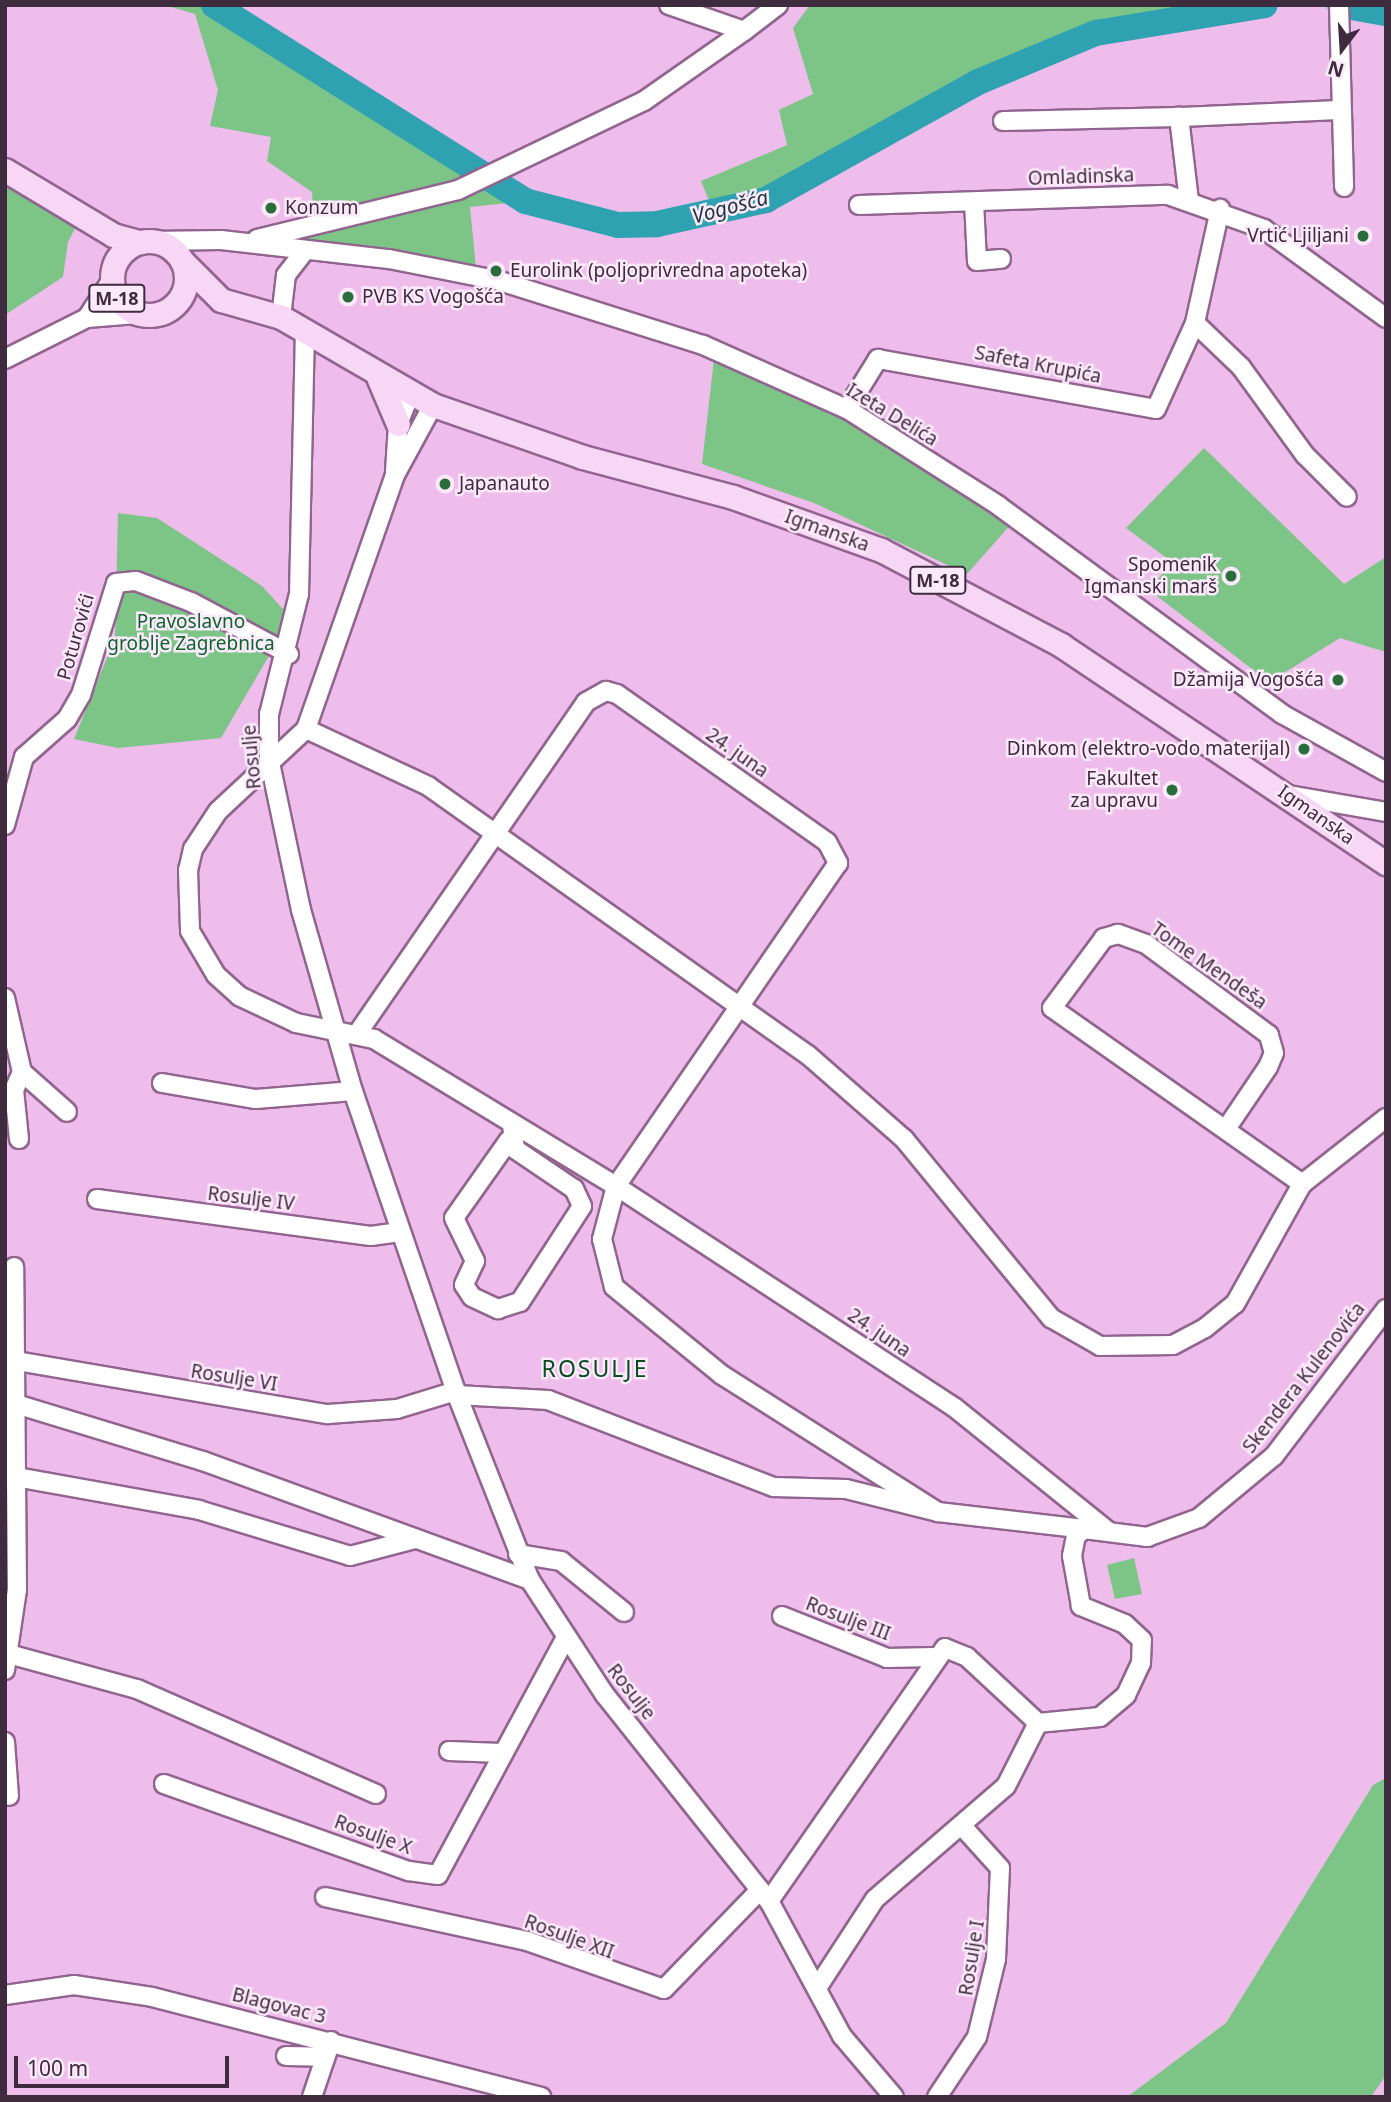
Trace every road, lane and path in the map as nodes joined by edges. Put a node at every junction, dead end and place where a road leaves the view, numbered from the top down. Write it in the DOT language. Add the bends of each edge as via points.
graph roads {
  1 [pos="669,5"];
  2 [pos="778,5"];
  3 [pos="1339,5"];
  4 [pos="744,31"];
  5 [pos="1341,110"];
  6 [pos="1179,117"];
  7 [pos="1003,121"];
  8 [pos="5,170"];
  9 [pos="1345,187"];
  10 [pos="974,201"];
  11 [pos="1189,201"];
  12 [pos="859,205"];
  13 [pos="1220,209"];
  14 [pos="95,225"];
  15 [pos="199,240"];
  16 [pos="145,241"];
  17 [pos="242,242"];
  18 [pos="305,251"];
  19 [pos="1001,259"];
  20 [pos="182,260"];
  21 [pos="113,272"];
  22 [pos="221,300"];
  23 [pos="170,309"];
  24 [pos="137,314"];
  25 [pos="281,317"];
  26 [pos="88,318"];
  27 [pos="1386,318"];
  28 [pos="1195,323"];
  29 [pos="305,330"];
  30 [pos="5,359"];
  31 [pos="376,375"];
  32 [pos="410,394"];
  33 [pos="433,405"];
  34 [pos="847,409"];
  35 [pos="398,424"];
  36 [pos="395,475"];
  37 [pos="1347,497"];
  38 [pos="289,654"];
  39 [pos="306,729"];
  40 [pos="269,758"];
  41 [pos="1386,772"];
  42 [pos="1288,795"];
  43 [pos="1386,812"];
  44 [pos="5,825"];
  45 [pos="495,832"];
  46 [pos="1386,863"];
  47 [pos="5,998"];
  48 [pos="739,1006"];
  49 [pos="336,1032"];
  50 [pos="357,1034"];
  51 [pos="22,1072"];
  52 [pos="162,1083"];
  53 [pos="353,1091"];
  54 [pos="67,1112"];
  55 [pos="1386,1118"];
  56 [pos="1226,1129"];
  57 [pos="511,1131"];
  58 [pos="19,1139"];
  59 [pos="1302,1184"];
  60 [pos="616,1186"];
  61 [pos="97,1199"];
  62 [pos="400,1232"];
  63 [pos="15,1267"];
  64 [pos="10,1305"];
  65 [pos="1386,1310"];
  66 [pos="9,1360"];
  67 [pos="456,1393"];
  68 [pos="16,1404"];
  69 [pos="10,1476"];
  70 [pos="938,1512"];
  71 [pos="1084,1529"];
  72 [pos="1108,1531"];
  73 [pos="415,1539"];
  74 [pos="518,1554"];
  75 [pos="530,1580"];
  76 [pos="624,1612"];
  77 [pos="782,1616"];
  78 [pos="566,1637"];
  79 [pos="6,1654"];
  80 [pos="934,1657"];
  81 [pos="5,1670"];
  82 [pos="1038,1723"];
  83 [pos="5,1742"];
  84 [pos="449,1751"];
  85 [pos="501,1753"];
  86 [pos="164,1784"];
  87 [pos="376,1794"];
  88 [pos="9,1796"];
  89 [pos="963,1827"];
  90 [pos="764,1896"];
  91 [pos="325,1897"];
  92 [pos="817,1988"];
  93 [pos="5,1995"];
  94 [pos="328,2049"];
  95 [pos="286,2056"];
  96 [pos="312,2097"];
  97 [pos="541,2097"];
  98 [pos="894,2097"];
  99 [pos="937,2097"];
  1 -- 4 [label="street"];
  2 -- 4 [label="street"];
  3 -- 5 [label="street"];
  4 -- 17 [label="street" via="644,101 458,190"];
  5 -- 6 [label="street"];
  5 -- 9 [label="street"];
  6 -- 7 [label="street"];
  6 -- 11 [label="street"];
  8 -- 14 [label="main road, M-18"];
  10 -- 11 [label="street, Omladinska" via="1168,195"];
  10 -- 12 [label="street, Omladinska"];
  10 -- 19 [label="street" via="977,261"];
  11 -- 13 [label="street, Omladinska"];
  13 -- 27 [label="street, Omladinska" via="1304,254"];
  13 -- 28 [label="street, Safeta Krupića"];
  14 -- 16 [label="main road, M-18"];
  14 -- 21 [label="main road, M-18"];
  15 -- 16 [label="street, Izeta Delića"];
  15 -- 17 [label="street, Izeta Delića"];
  15 -- 20 [label="street"];
  16 -- 20 [label="main road, M-18"];
  16 -- 21 [label="main road, M-18"];
  17 -- 18 [label="street, Izeta Delića"];
  18 -- 25 [label="street" via="284,287"];
  18 -- 34 [label="street, Izeta Delića" via="389,259 499,281 677,335"];
  20 -- 22 [label="main road, Igmanska / M-18"];
  20 -- 23 [label="main road, M-18" via="185,288"];
  21 -- 24 [label="main road, M-18" via="119,301"];
  21 -- 26 [label="street"];
  22 -- 23 [label="main road, Igmanska / M-18"];
  22 -- 25 [label="main road, Igmanska / M-18"];
  23 -- 24 [label="main road, M-18"];
  24 -- 26 [label="street"];
  25 -- 29 [label="main road, Igmanska / M-18"];
  26 -- 30 [label="street"];
  28 -- 34 [label="street, Safeta Krupića" via="1156,409 878,359"];
  28 -- 37 [label="street" via="1241,367 1305,456"];
  29 -- 31 [label="main road, Igmanska / M-18"];
  29 -- 38 [label="street, Rosulje" via="305,499"];
  31 -- 32 [label="main road, Igmanska / M-18"];
  31 -- 35 [label="main road"];
  32 -- 33 [label="main road, Igmanska / M-18"];
  32 -- 35 [label="street"];
  33 -- 36 [label="street"];
  33 -- 42 [label="main road, Igmanska / M-18" via="881,550 1061,645"];
  34 -- 41 [label="street, Izeta Delića" via="999,506 1282,714"];
  35 -- 36 [label="street"];
  36 -- 39 [label="street"];
  38 -- 40 [label="street, Rosulje" via="269,713"];
  38 -- 44 [label="street, Poturovići" via="191,602 136,581 116,583 81,695 67,719 24,757"];
  39 -- 40 [label="street"];
  39 -- 45 [label="street" via="391,764"];
  40 -- 49 [label="street, Rosulje" via="301,910"];
  40 -- 49 [label="street" via="218,811 194,849 188,870 190,931 216,975 239,996 296,1023"];
  42 -- 43 [label="street"];
  42 -- 46 [label="main road, Igmanska / M-18"];
  45 -- 48 [label="street"];
  45 -- 48 [label="street, 24. juna" via="586,702 606,691 827,842 838,863 835,876"];
  45 -- 50 [label="street"];
  47 -- 51 [label="street"];
  48 -- 59 [label="street" via="808,1055 904,1139 1051,1318 1072,1334 1119,1349 1173,1345 1235,1304"];
  48 -- 60 [label="street, 24. juna"];
  49 -- 50 [label="street"];
  49 -- 53 [label="street, Rosulje"];
  50 -- 57 [label="street"];
  51 -- 54 [label="street"];
  51 -- 58 [label="street" via="14,1090"];
  52 -- 53 [label="street" via="256,1099"];
  53 -- 62 [label="street, Rosulje"];
  55 -- 59 [label="street"];
  56 -- 56 [label="street, Tome Mendeša" via="1268,1068 1274,1053 1269,1035 1146,944 1118,934 1104,938 1052,1008"];
  56 -- 59 [label="street, Tome Mendeša"];
  57 -- 57 [label="street" via="574,1189 582,1206 520,1302 498,1309 472,1297 464,1285 475,1261 454,1218"];
  57 -- 60 [label="street"];
  60 -- 70 [label="street, 24. juna" via="602,1239 614,1287 722,1375"];
  60 -- 72 [label="street, 24. juna" via="955,1408"];
  61 -- 62 [label="street, Rosulje IV" via="371,1236"];
  62 -- 67 [label="street, Rosulje"];
  63 -- 64 [label="street"];
  64 -- 66 [label="street"];
  65 -- 72 [label="street, Skendera Kulenovića" via="1252,1476 1174,1530 1147,1537"];
  66 -- 67 [label="street, Rosulje VI" via="328,1414 397,1409"];
  66 -- 68 [label="street"];
  67 -- 70 [label="street" via="548,1400 774,1487 846,1489"];
  67 -- 74 [label="street, Rosulje"];
  68 -- 69 [label="street"];
  68 -- 73 [label="street" via="203,1461"];
  69 -- 73 [label="street" via="199,1510 350,1556"];
  69 -- 79 [label="street" via="16,1590"];
  70 -- 71 [label="street"];
  71 -- 72 [label="street"];
  71 -- 82 [label="street" via="1072,1556 1081,1606 1138,1633 1141,1663 1126,1695 1100,1717"];
  73 -- 75 [label="street"];
  74 -- 75 [label="street, Rosulje"];
  74 -- 76 [label="street" via="561,1561"];
  75 -- 78 [label="street, Rosulje"];
  77 -- 80 [label="street, Rosulje III" via="887,1658"];
  78 -- 85 [label="street, Rosulje X"];
  78 -- 90 [label="street, Rosulje"];
  79 -- 81 [label="street"];
  79 -- 87 [label="street" via="137,1689"];
  80 -- 82 [label="street, Rosulje III" via="945,1648 957,1650"];
  80 -- 90 [label="street"];
  82 -- 89 [label="street" via="1006,1786"];
  83 -- 88 [label="street"];
  84 -- 85 [label="street"];
  85 -- 86 [label="street, Rosulje X" via="438,1875 409,1871"];
  89 -- 92 [label="street" via="915,1859 875,1899"];
  89 -- 99 [label="street, Rosulje I" via="1000,1868 996,1959 977,2036"];
  90 -- 91 [label="street, Rosulje XII" via="664,1989 527,1941"];
  90 -- 92 [label="street, Rosulje"];
  92 -- 98 [label="street" via="842,2036"];
  93 -- 94 [label="street, Blagovac 3" via="74,1985"];
  94 -- 95 [label="street"];
  94 -- 96 [label="street"];
  94 -- 97 [label="street, Blagovac 3"];
}
